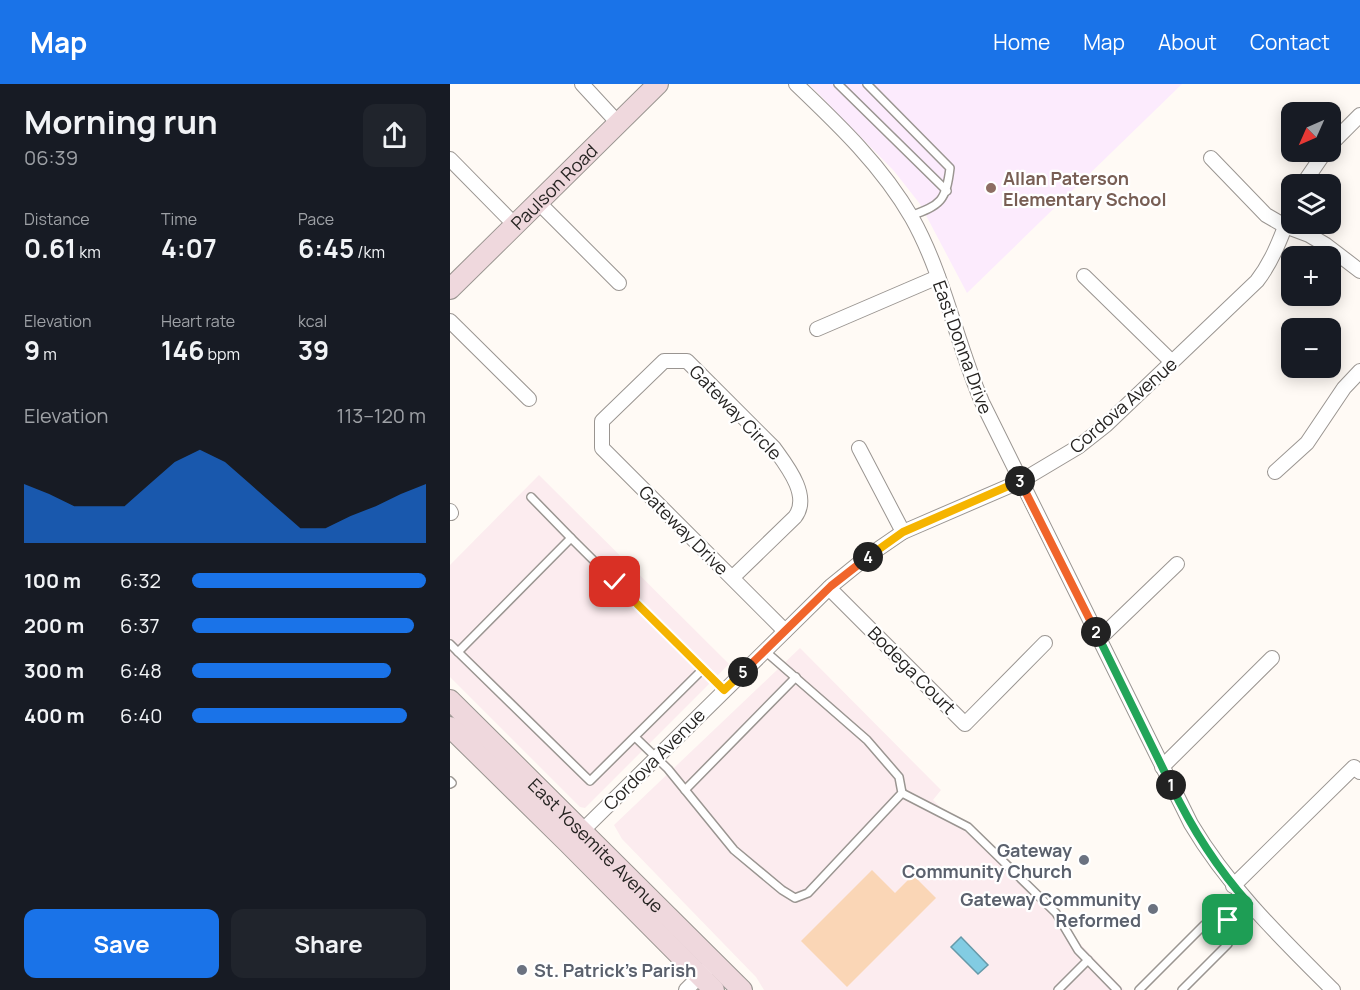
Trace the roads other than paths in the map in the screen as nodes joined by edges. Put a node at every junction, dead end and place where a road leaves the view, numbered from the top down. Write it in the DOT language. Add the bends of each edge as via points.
graph roads {
  1 [pos="582,84"];
  2 [pos="658,84"];
  3 [pos="796,84"];
  4 [pos="838,84"];
  5 [pos="867,84"];
  6 [pos="1360,115"];
  7 [pos="618,123"];
  8 [pos="1341,133"];
  9 [pos="1211,158"];
  10 [pos="450,159"];
  11 [pos="947,191"];
  12 [pos="538,202"];
  13 [pos="910,216"];
  14 [pos="1281,224"];
  15 [pos="515,225"];
  16 [pos="1282,234"];
  17 [pos="1304,234"];
  18 [pos="1360,272"];
  19 [pos="1084,276"];
  20 [pos="938,277"];
  21 [pos="619,283"];
  22 [pos="450,289"];
  23 [pos="450,321"];
  24 [pos="818,329"];
  25 [pos="1172,362"];
  26 [pos="1360,371"];
  27 [pos="529,399"];
  28 [pos="602,421"];
  29 [pos="859,448"];
  30 [pos="1275,472"];
  31 [pos="1020,481"];
  32 [pos="531,497"];
  33 [pos="903,532"];
  34 [pos="571,538"];
  35 [pos="1177,564"];
  36 [pos="732,578"];
  37 [pos="830,588"];
  38 [pos="785,631"];
  39 [pos="1099,639"];
  40 [pos="450,644"];
  41 [pos="1046,644"];
  42 [pos="765,651"];
  43 [pos="458,652"];
  44 [pos="1272,658"];
  45 [pos="704,669"];
  46 [pos="795,677"];
  47 [pos="724,690"];
  48 [pos="450,700"];
  49 [pos="450,727"];
  50 [pos="635,737"];
  51 [pos="656,757"];
  52 [pos="1162,767"];
  53 [pos="1357,770"];
  54 [pos="500,776"];
  55 [pos="685,790"];
  56 [pos="902,793"];
  57 [pos="582,831"];
  58 [pos="1233,886"];
  59 [pos="1249,904"];
  60 [pos="1228,920"];
  61 [pos="1088,960"];
  62 [pos="714,962"];
  63 [pos="700,985"];
  64 [pos="742,990"];
  65 [pos="1058,990"];
  66 [pos="1118,990"];
  67 [pos="1139,990"];
  68 [pos="1182,990"];
  69 [pos="1333,990"];
  1 -- 7 [label="street"];
  2 -- 7 [label="main road, Paulson Road"];
  3 -- 13 [label="street, East Donna Drive" via="865,154"];
  4 -- 11 [label="lane"];
  5 -- 11 [label="lane" via="950,168"];
  6 -- 8 [label="street"];
  7 -- 12 [label="main road, Paulson Road"];
  9 -- 14 [label="street" via="1266,215"];
  10 -- 15 [label="street"];
  11 -- 13 [label="lane" via="934,207"];
  12 -- 15 [label="main road, Paulson Road"];
  12 -- 21 [label="street"];
  13 -- 20 [label="street, East Donna Drive"];
  15 -- 22 [label="main road, Paulson Road"];
  16 -- 25 [label="street, Cordova Avenue" via="1257,280"];
  17 -- 18 [label="street" via="1326,245"];
  19 -- 25 [label="street"];
  20 -- 24 [label="street"];
  20 -- 31 [label="street, East Donna Drive" via="972,378"];
  23 -- 27 [label="street"];
  25 -- 31 [label="street, Cordova Avenue" via="1087,440"];
  26 -- 30 [label="street" via="1307,443"];
  28 -- 36 [label="street, Gateway Drive" via="602,448"];
  28 -- 36 [label="street, Gateway Circle" via="664,361 687,361 774,448 801,497 801,505 795,517"];
  29 -- 33 [label="street"];
  31 -- 33 [label="street, Cordova Avenue"];
  31 -- 39 [label="street, East Donna Drive"];
  32 -- 34 [label="lane"];
  33 -- 37 [label="street, Cordova Avenue"];
  34 -- 43 [label="lane"];
  34 -- 45 [label="lane"];
  35 -- 39 [label="street"];
  36 -- 38 [label="street, Gateway Drive"];
  37 -- 38 [label="street, Cordova Avenue"];
  37 -- 41 [label="street, Bodega Court" via="965,724"];
  38 -- 42 [label="street, Cordova Avenue"];
  39 -- 52 [label="street, East Donna Drive"];
  40 -- 43 [label="lane"];
  42 -- 46 [label="lane"];
  42 -- 47 [label="street, Cordova Avenue"];
  43 -- 50 [label="lane" via="590,781"];
  44 -- 52 [label="street"];
  45 -- 47 [label="lane"];
  45 -- 50 [label="lane"];
  46 -- 55 [label="lane"];
  46 -- 56 [label="lane" via="867,740 899,777"];
  47 -- 51 [label="street, Cordova Avenue"];
  48 -- 57 [label="main road, East Yosemite Avenue"];
  49 -- 54 [label="main road, East Yosemite Avenue"];
  50 -- 51 [label="lane"];
  51 -- 55 [label="lane"];
  51 -- 57 [label="street, Cordova Avenue"];
  52 -- 58 [label="street, East Donna Drive" via="1196,832"];
  53 -- 58 [label="street"];
  54 -- 57 [label="main road" via="516,778 568,828"];
  54 -- 63 [label="main road, East Yosemite Avenue"];
  55 -- 56 [label="lane" via="735,850 795,898 808,893"];
  56 -- 61 [label="lane" via="968,827 1056,914"];
  57 -- 62 [label="main road, East Yosemite Avenue"];
  58 -- 59 [label="street, East Donna Drive"];
  59 -- 60 [label="lane"];
  59 -- 69 [label="street, East Donna Drive"];
  60 -- 67 [label="lane" via="1204,925"];
  60 -- 68 [label="lane" via="1228,945"];
  61 -- 65 [label="lane"];
  61 -- 66 [label="lane"];
  62 -- 63 [label="street"];
  62 -- 64 [label="main road, East Yosemite Avenue"];
}
